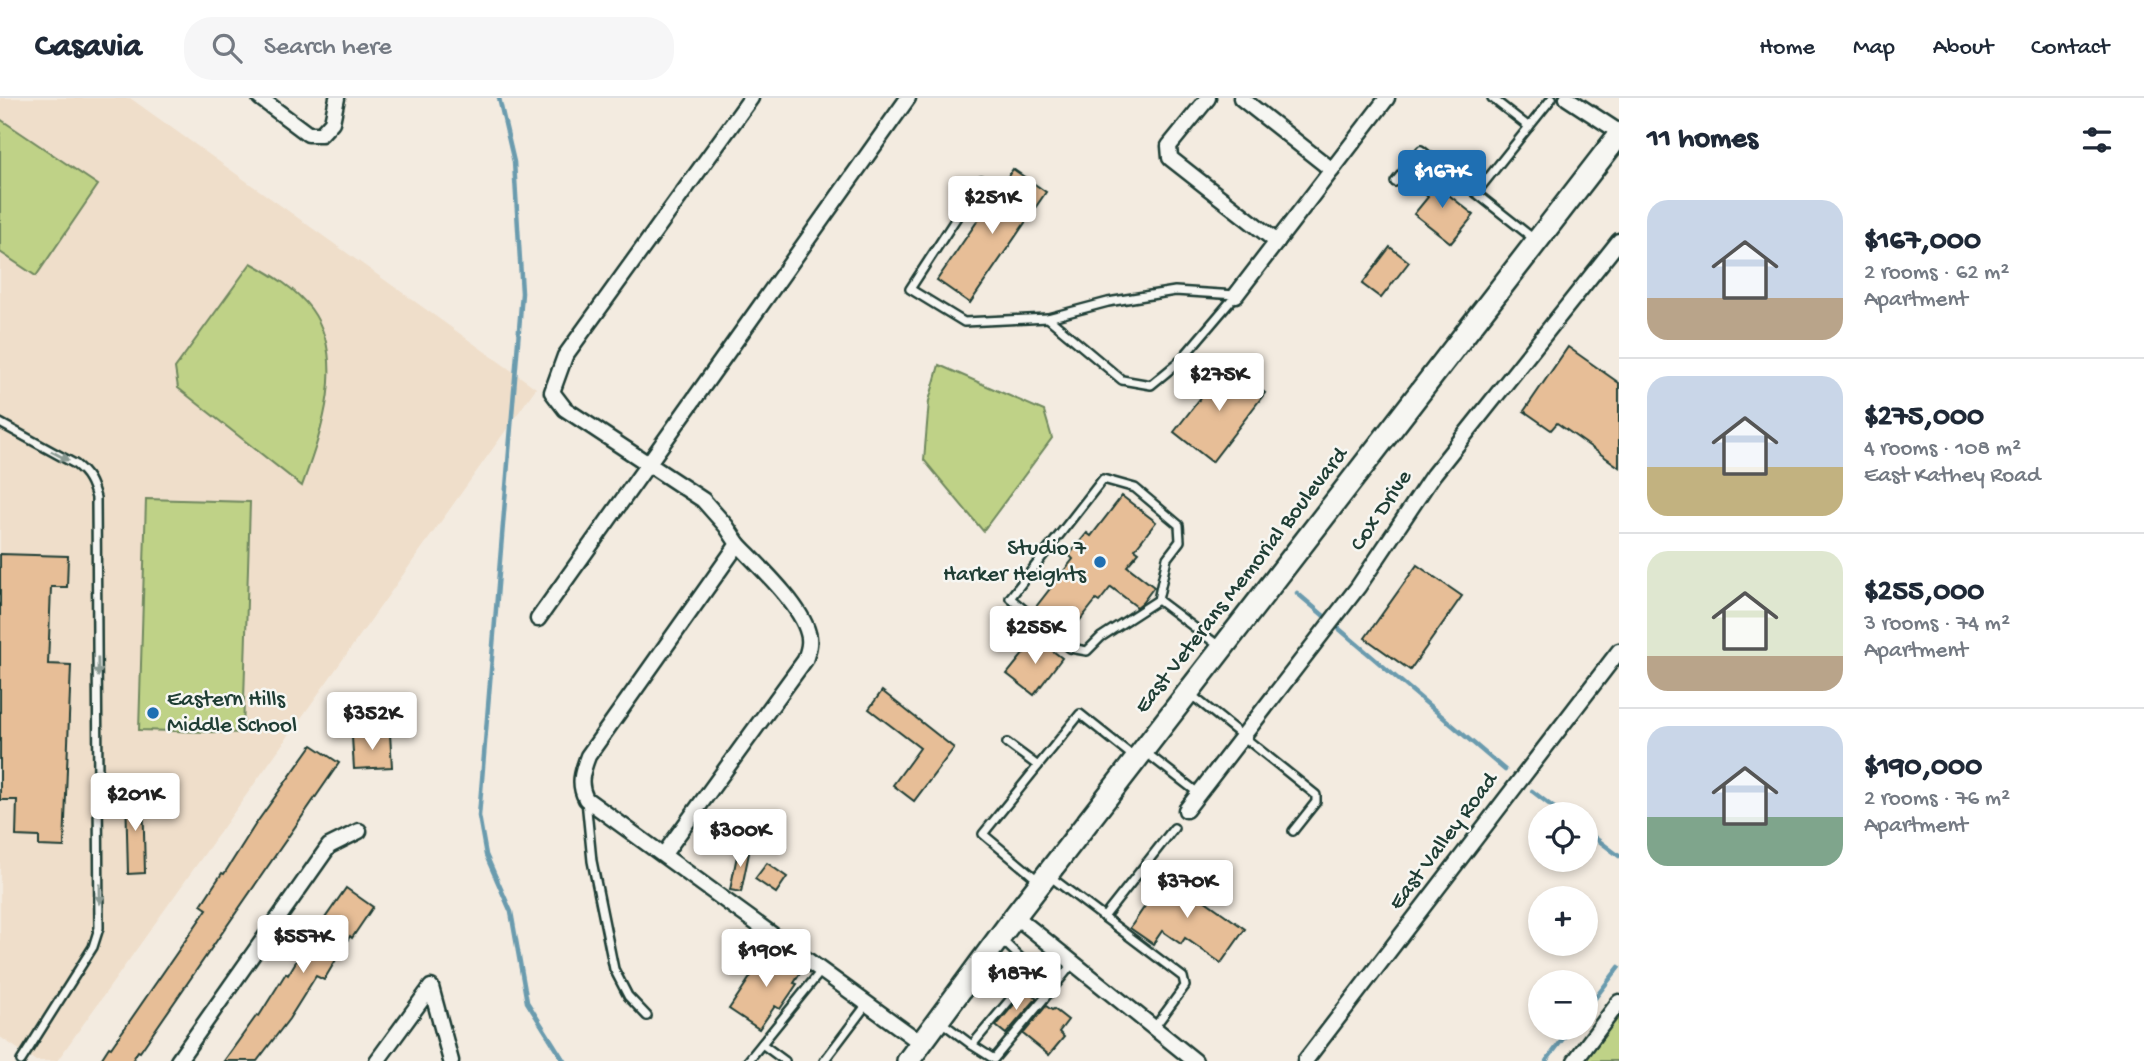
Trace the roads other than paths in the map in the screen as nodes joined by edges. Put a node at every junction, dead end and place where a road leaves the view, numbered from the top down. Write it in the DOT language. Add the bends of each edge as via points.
graph roads {
  1 [pos="260,98"];
  2 [pos="337,98"];
  3 [pos="751,98"];
  4 [pos="908,98"];
  5 [pos="1208,98"];
  6 [pos="1241,98"];
  7 [pos="1387,98"];
  8 [pos="1492,98"];
  9 [pos="1552,98"];
  10 [pos="1567,98"];
  11 [pos="1529,127"];
  12 [pos="1619,134"];
  13 [pos="1332,170"];
  14 [pos="981,180"];
  15 [pos="1395,182"];
  16 [pos="1476,193"];
  17 [pos="1619,241"];
  18 [pos="1277,242"];
  19 [pos="1537,242"];
  20 [pos="1236,295"];
  21 [pos="1048,318"];
  22 [pos="0,423"];
  23 [pos="648,463"];
  24 [pos="738,544"];
  25 [pos="1158,600"];
  26 [pos="538,619"];
  27 [pos="1223,649"];
  28 [pos="1619,651"];
  29 [pos="1188,693"];
  30 [pos="1243,737"];
  31 [pos="1007,743"];
  32 [pos="1140,755"];
  33 [pos="1038,766"];
  34 [pos="1199,794"];
  35 [pos="586,799"];
  36 [pos="1186,810"];
  37 [pos="1174,828"];
  38 [pos="359,831"];
  39 [pos="1293,831"];
  40 [pos="664,855"];
  41 [pos="1044,879"];
  42 [pos="1015,916"];
  43 [pos="1104,917"];
  44 [pos="999,938"];
  45 [pos="1073,963"];
  46 [pos="821,971"];
  47 [pos="1034,971"];
  48 [pos="1052,988"];
  49 [pos="1619,1002"];
  50 [pos="867,1004"];
  51 [pos="647,1016"];
  52 [pos="938,1020"];
  53 [pos="1154,1028"];
  54 [pos="762,1044"];
  55 [pos="920,1044"];
  56 [pos="972,1045"];
  57 [pos="21,1061"];
  58 [pos="177,1061"];
  59 [pos="377,1061"];
  60 [pos="451,1061"];
  61 [pos="748,1061"];
  62 [pos="785,1061"];
  63 [pos="824,1061"];
  64 [pos="908,1061"];
  65 [pos="1195,1061"];
  66 [pos="1306,1061"];
  67 [pos="1575,1061"];
  1 -- 2 [label="street" via="308,134 321,134 332,122"];
  3 -- 23 [label="street" via="565,356 552,392 565,408"];
  4 -- 23 [label="street"];
  5 -- 18 [label="street" via="1169,146 1170,158"];
  6 -- 13 [label="street"];
  7 -- 13 [label="street"];
  8 -- 11 [label="lane"];
  9 -- 11 [label="lane"];
  10 -- 12 [label="street"];
  11 -- 16 [label="lane"];
  12 -- 19 [label="main road, East Veterans Memorial Boulevard"];
  13 -- 18 [label="street"];
  14 -- 21 [label="lane" via="909,289 964,322"];
  15 -- 16 [label="lane" via="1421,150"];
  16 -- 19 [label="lane"];
  17 -- 30 [label="street, Cox Drive" via="1433,475 1358,587"];
  18 -- 20 [label="street"];
  19 -- 27 [label="main road, East Veterans Memorial Boulevard"];
  20 -- 21 [label="lane" via="1175,292 1108,302"];
  20 -- 21 [label="lane" via="1179,362 1151,385 1122,380"];
  22 -- 57 [label="lane, one-way" via="75,464 92,483 96,498 99,928 93,947"];
  23 -- 24 [label="street" via="703,500"];
  23 -- 26 [label="street"];
  24 -- 35 [label="street" via="588,756 580,776"];
  24 -- 40 [label="street" via="800,615 809,646 805,660"];
  25 -- 25 [label="lane" via="1101,636 1087,651 1070,648 1010,598 1102,479 1135,488 1179,525 1180,541 1167,558"];
  25 -- 27 [label="lane"];
  27 -- 29 [label="main road, East Veterans Memorial Boulevard"];
  28 -- 66 [label="street, East Valley Road"];
  29 -- 30 [label="lane"];
  29 -- 32 [label="main road, East Veterans Memorial Boulevard"];
  30 -- 34 [label="street, Cox Drive"];
  30 -- 39 [label="lane" via="1316,795 1316,802"];
  31 -- 33 [label="lane"];
  32 -- 33 [label="lane" via="1080,714"];
  32 -- 34 [label="lane"];
  32 -- 41 [label="main road, East Veterans Memorial Boulevard"];
  33 -- 41 [label="lane" via="983,834"];
  34 -- 36 [label="street, Cox Drive"];
  35 -- 40 [label="street"];
  35 -- 51 [label="lane" via="592,861 614,969 628,996"];
  37 -- 43 [label="lane"];
  38 -- 58 [label="street" via="329,846"];
  40 -- 46 [label="street"];
  41 -- 42 [label="main road, East Veterans Memorial Boulevard"];
  41 -- 43 [label="lane"];
  42 -- 44 [label="main road, East Veterans Memorial Boulevard"];
  42 -- 45 [label="street"];
  43 -- 53 [label="lane" via="1183,977 1185,986"];
  44 -- 47 [label="lane"];
  44 -- 52 [label="main road, East Veterans Memorial Boulevard"];
  45 -- 48 [label="lane"];
  45 -- 53 [label="street"];
  46 -- 50 [label="street"];
  46 -- 54 [label="lane"];
  47 -- 48 [label="lane"];
  47 -- 56 [label="lane"];
  48 -- 56 [label="lane" via="994,1059"];
  49 -- 67 [label="street"];
  50 -- 55 [label="street"];
  50 -- 63 [label="lane"];
  52 -- 55 [label="main road, East Veterans Memorial Boulevard"];
  52 -- 56 [label="lane"];
  53 -- 65 [label="street"];
  54 -- 61 [label="lane"];
  54 -- 62 [label="lane"];
  55 -- 64 [label="main road, East Veterans Memorial Boulevard"];
  59 -- 60 [label="street" via="431,987"];
}
